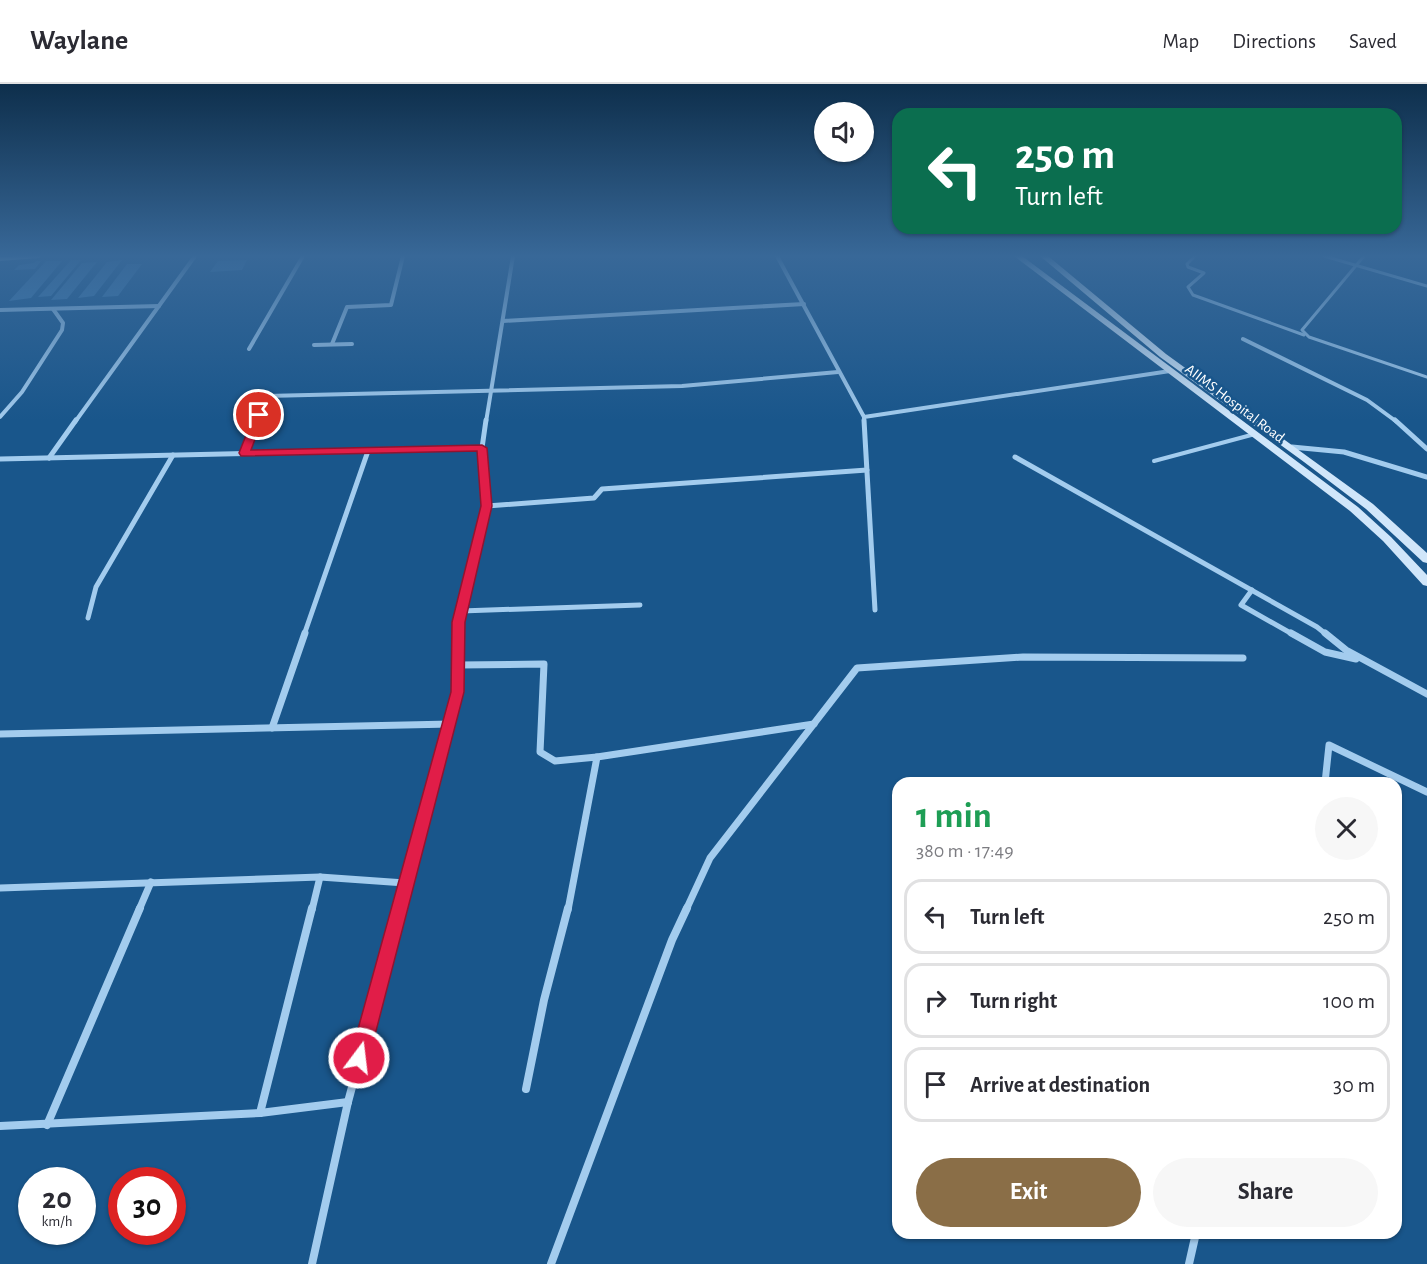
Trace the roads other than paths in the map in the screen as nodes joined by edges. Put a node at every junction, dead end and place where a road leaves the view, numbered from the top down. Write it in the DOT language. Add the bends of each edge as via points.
graph roads {
  1 [pos="54,311"];
  2 [pos="155,311"];
  3 [pos="271,311"];
  4 [pos="345,311"];
  5 [pos="505,311"];
  6 [pos="679,311"];
  7 [pos="808,311"];
  8 [pos="1090,311"];
  9 [pos="1109,311"];
  10 [pos="1237,311"];
  11 [pos="1317,311"];
  12 [pos="503,321"];
  13 [pos="1309,337"];
  14 [pos="1243,339"];
  15 [pos="352,344"];
  16 [pos="314,345"];
  17 [pos="332,345"];
  18 [pos="249,349"];
  19 [pos="1170,371"];
  20 [pos="838,372"];
  21 [pos="1427,376"];
  22 [pos="492,390"];
  23 [pos="0,417"];
  24 [pos="864,417"];
  25 [pos="1272,433"];
  26 [pos="1256,435"];
  27 [pos="1292,447"];
  28 [pos="482,448"];
  29 [pos="1427,449"];
  30 [pos="368,451"];
  31 [pos="245,453"];
  32 [pos="172,455"];
  33 [pos="1015,457"];
  34 [pos="49,458"];
  35 [pos="0,459"];
  36 [pos="1154,460"];
  37 [pos="867,470"];
  38 [pos="1427,477"];
  39 [pos="487,506"];
  40 [pos="1427,560"];
  41 [pos="1427,582"];
  42 [pos="1252,590"];
  43 [pos="640,605"];
  44 [pos="876,610"];
  45 [pos="461,611"];
  46 [pos="88,618"];
  47 [pos="1243,658"];
  48 [pos="1362,660"];
  49 [pos="458,666"];
  50 [pos="1427,694"];
  51 [pos="451,724"];
  52 [pos="814,724"];
  53 [pos="272,728"];
  54 [pos="0,734"];
  55 [pos="597,757"];
  56 [pos="1326,777"];
  57 [pos="1396,777"];
  58 [pos="1402,780"];
  59 [pos="1427,792"];
  60 [pos="320,877"];
  61 [pos="151,882"];
  62 [pos="405,883"];
  63 [pos="0,888"];
  64 [pos="526,1089"];
  65 [pos="348,1102"];
  66 [pos="260,1113"];
  67 [pos="47,1125"];
  68 [pos="0,1126"];
  69 [pos="1195,1239"];
  70 [pos="312,1264"];
  71 [pos="551,1264"];
  72 [pos="1189,1264"];
  1 -- 23 [label="street" via="63,323 62,330 22,392"];
  2 -- 34 [label="street"];
  3 -- 18 [label="street"];
  4 -- 17 [label="street"];
  5 -- 12 [label="street"];
  6 -- 12 [label="street"];
  7 -- 20 [label="street"];
  8 -- 19 [label="street, AIIMS Hospital Road"];
  9 -- 25 [label="street, AIIMS Hospital Road" via="1180,369"];
  10 -- 13 [label="lane"];
  11 -- 13 [label="lane" via="1302,330"];
  12 -- 22 [label="street"];
  13 -- 21 [label="lane"];
  14 -- 29 [label="street" via="1367,400"];
  15 -- 17 [label="street"];
  16 -- 17 [label="street"];
  19 -- 24 [label="street"];
  19 -- 26 [label="street, AIIMS Hospital Road"];
  20 -- 22 [label="street" via="682,386"];
  20 -- 24 [label="street"];
  22 -- 28 [label="street"];
  22 -- 31 [label="street" via="267,396"];
  24 -- 37 [label="street"];
  25 -- 26 [label="street"];
  25 -- 27 [label="street, AIIMS Hospital Road"];
  26 -- 36 [label="lane"];
  26 -- 41 [label="street, AIIMS Hospital Road" via="1354,509"];
  27 -- 38 [label="street" via="1336,450"];
  27 -- 40 [label="street, AIIMS Hospital Road" via="1367,503"];
  28 -- 30 [label="street"];
  28 -- 39 [label="street"];
  30 -- 31 [label="street"];
  30 -- 53 [label="street"];
  31 -- 32 [label="street"];
  32 -- 34 [label="street"];
  32 -- 46 [label="street" via="96,587"];
  33 -- 42 [label="street"];
  34 -- 35 [label="street"];
  37 -- 39 [label="street" via="602,489 594,498"];
  37 -- 44 [label="street"];
  39 -- 45 [label="street"];
  42 -- 48 [label="street" via="1317,627"];
  42 -- 48 [label="street" via="1240,605 1325,652"];
  43 -- 45 [label="street"];
  45 -- 49 [label="street"];
  47 -- 52 [label="street" via="1023,657 857,668"];
  48 -- 50 [label="street"];
  49 -- 51 [label="street" via="458,692"];
  49 -- 55 [label="street" via="544,664 540,752 555,761"];
  51 -- 53 [label="street"];
  51 -- 62 [label="street"];
  52 -- 55 [label="street"];
  52 -- 71 [label="street" via="710,858 672,940"];
  53 -- 54 [label="street"];
  55 -- 64 [label="street" via="572,893"];
  56 -- 57 [label="street" via="1329,745"];
  58 -- 59 [label="street"];
  60 -- 61 [label="street"];
  60 -- 62 [label="street"];
  60 -- 66 [label="street"];
  61 -- 63 [label="street"];
  61 -- 67 [label="street"];
  62 -- 65 [label="street"];
  65 -- 66 [label="street"];
  65 -- 70 [label="street"];
  66 -- 67 [label="street"];
  67 -- 68 [label="street"];
  69 -- 72 [label="street"];
}
